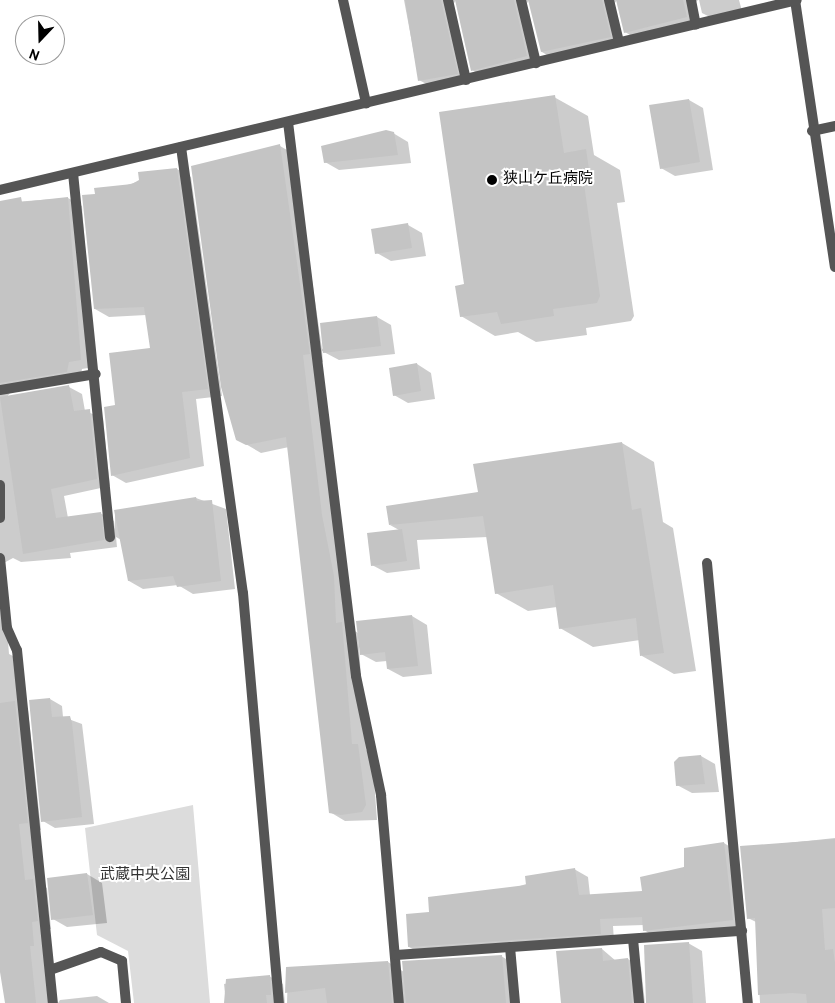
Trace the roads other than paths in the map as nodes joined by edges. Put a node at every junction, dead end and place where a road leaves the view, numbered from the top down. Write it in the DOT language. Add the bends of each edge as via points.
graph roads {
  1 [pos="343,0"];
  2 [pos="448,0"];
  3 [pos="521,0"];
  4 [pos="608,0"];
  5 [pos="690,0"];
  6 [pos="796,0"];
  7 [pos="696,25"];
  8 [pos="619,42"];
  9 [pos="536,63"];
  10 [pos="466,80"];
  11 [pos="366,103"];
  12 [pos="288,122"];
  13 [pos="835,126"];
  14 [pos="812,131"];
  15 [pos="181,147"];
  16 [pos="73,174"];
  17 [pos="0,190"];
  18 [pos="835,267"];
  19 [pos="96,374"];
  20 [pos="0,390"];
  21 [pos="0,485"];
  22 [pos="0,518"];
  23 [pos="110,537"];
  24 [pos="0,558"];
  25 [pos="706,564"];
  26 [pos="742,932"];
  27 [pos="633,939"];
  28 [pos="510,947"];
  29 [pos="396,955"];
  30 [pos="50,970"];
  31 [pos="401,1002"];
  32 [pos="53,1003"];
  33 [pos="126,1003"];
  34 [pos="279,1003"];
  35 [pos="515,1003"];
  36 [pos="638,1003"];
  37 [pos="748,1003"];
  1 -- 11 [label="street"];
  2 -- 10 [label="street"];
  3 -- 9 [label="street"];
  4 -- 8 [label="street"];
  5 -- 7 [label="street"];
  6 -- 7 [label="street"];
  6 -- 14 [label="street"];
  7 -- 8 [label="street"];
  8 -- 9 [label="street"];
  9 -- 10 [label="street"];
  10 -- 11 [label="street"];
  11 -- 12 [label="street"];
  12 -- 15 [label="street"];
  12 -- 29 [label="street" via="356,676 381,796"];
  13 -- 14 [label="street"];
  14 -- 18 [label="street"];
  15 -- 16 [label="street"];
  15 -- 34 [label="street" via="243,594"];
  16 -- 17 [label="street"];
  16 -- 19 [label="street"];
  19 -- 20 [label="street"];
  19 -- 23 [label="street"];
  21 -- 22 [label="street"];
  24 -- 30 [label="street" via="7,628 17,650"];
  25 -- 26 [label="street"];
  26 -- 27 [label="street"];
  26 -- 37 [label="street"];
  27 -- 28 [label="street"];
  27 -- 36 [label="street"];
  28 -- 29 [label="street"];
  28 -- 35 [label="street"];
  29 -- 31 [label="street"];
  30 -- 32 [label="street"];
  30 -- 33 [label="street" via="100,952 122,961"];
}
